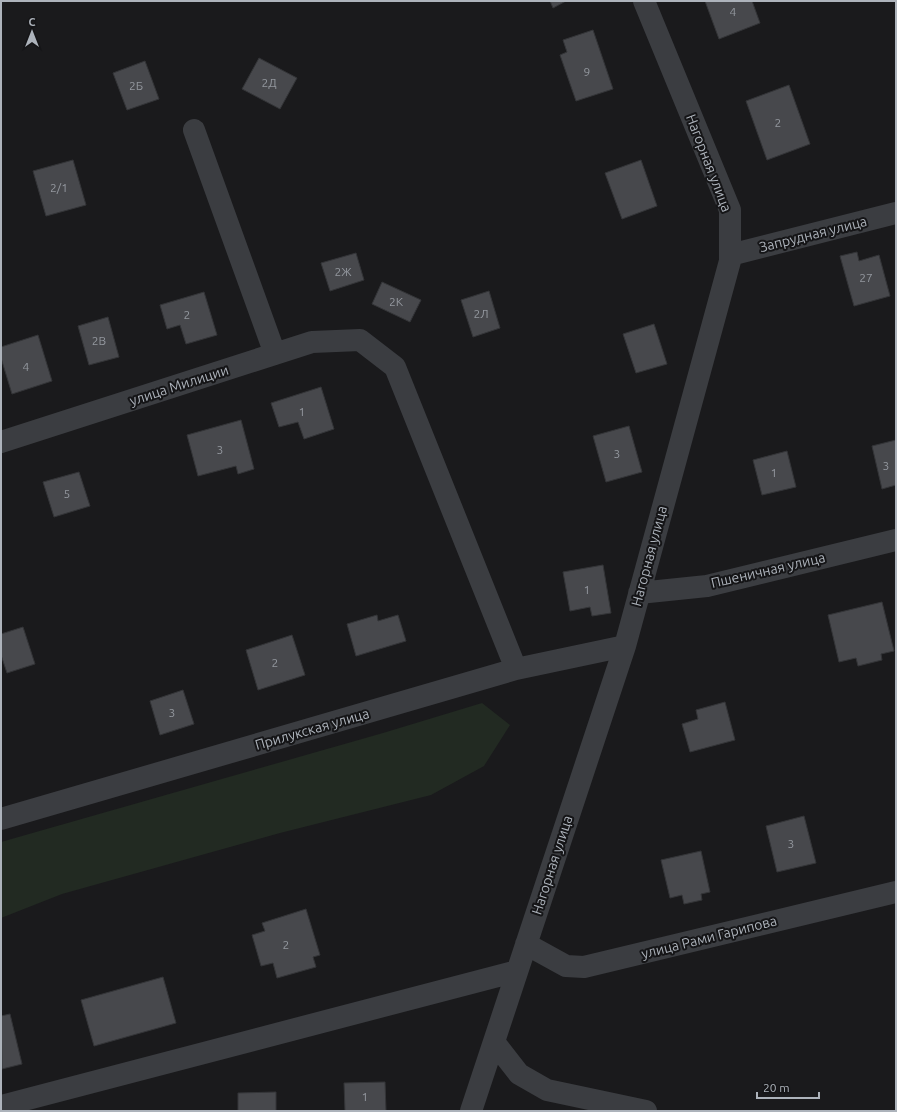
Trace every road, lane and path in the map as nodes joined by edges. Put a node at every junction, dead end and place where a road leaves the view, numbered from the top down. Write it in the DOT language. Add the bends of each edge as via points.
graph roads {
  1 [pos="644,1"];
  2 [pos="194,130"];
  3 [pos="896,213"];
  4 [pos="730,255"];
  5 [pos="275,354"];
  6 [pos="1,442"];
  7 [pos="896,540"];
  8 [pos="639,593"];
  9 [pos="625,646"];
  10 [pos="516,669"];
  11 [pos="1,819"];
  12 [pos="896,892"];
  13 [pos="526,944"];
  14 [pos="517,971"];
  15 [pos="494,1042"];
  16 [pos="1,1106"];
  17 [pos="471,1111"];
  18 [pos="646,1111"];
  1 -- 4 [label="street, Нагорная улица" via="730,210"];
  2 -- 5 [label="street"];
  3 -- 4 [label="street, Запрудная улица"];
  4 -- 8 [label="street, Нагорная улица"];
  5 -- 6 [label="street, улица Милиции"];
  5 -- 10 [label="street, улица Милиции" via="312,342 360,340 395,367"];
  7 -- 8 [label="street, Пшеничная улица" via="707,586"];
  8 -- 9 [label="street, Нагорная улица"];
  9 -- 10 [label="street, Прилукская улица"];
  9 -- 13 [label="street, Нагорная улица"];
  10 -- 11 [label="street, Прилукская улица"];
  12 -- 13 [label="street, улица Рами Гарипова" via="584,967 566,966"];
  13 -- 14 [label="street, Нагорная улица"];
  14 -- 15 [label="street, Нагорная улица"];
  14 -- 16 [label="street"];
  15 -- 17 [label="street, Нагорная улица"];
  15 -- 18 [label="street" via="519,1074 547,1090"];
}
